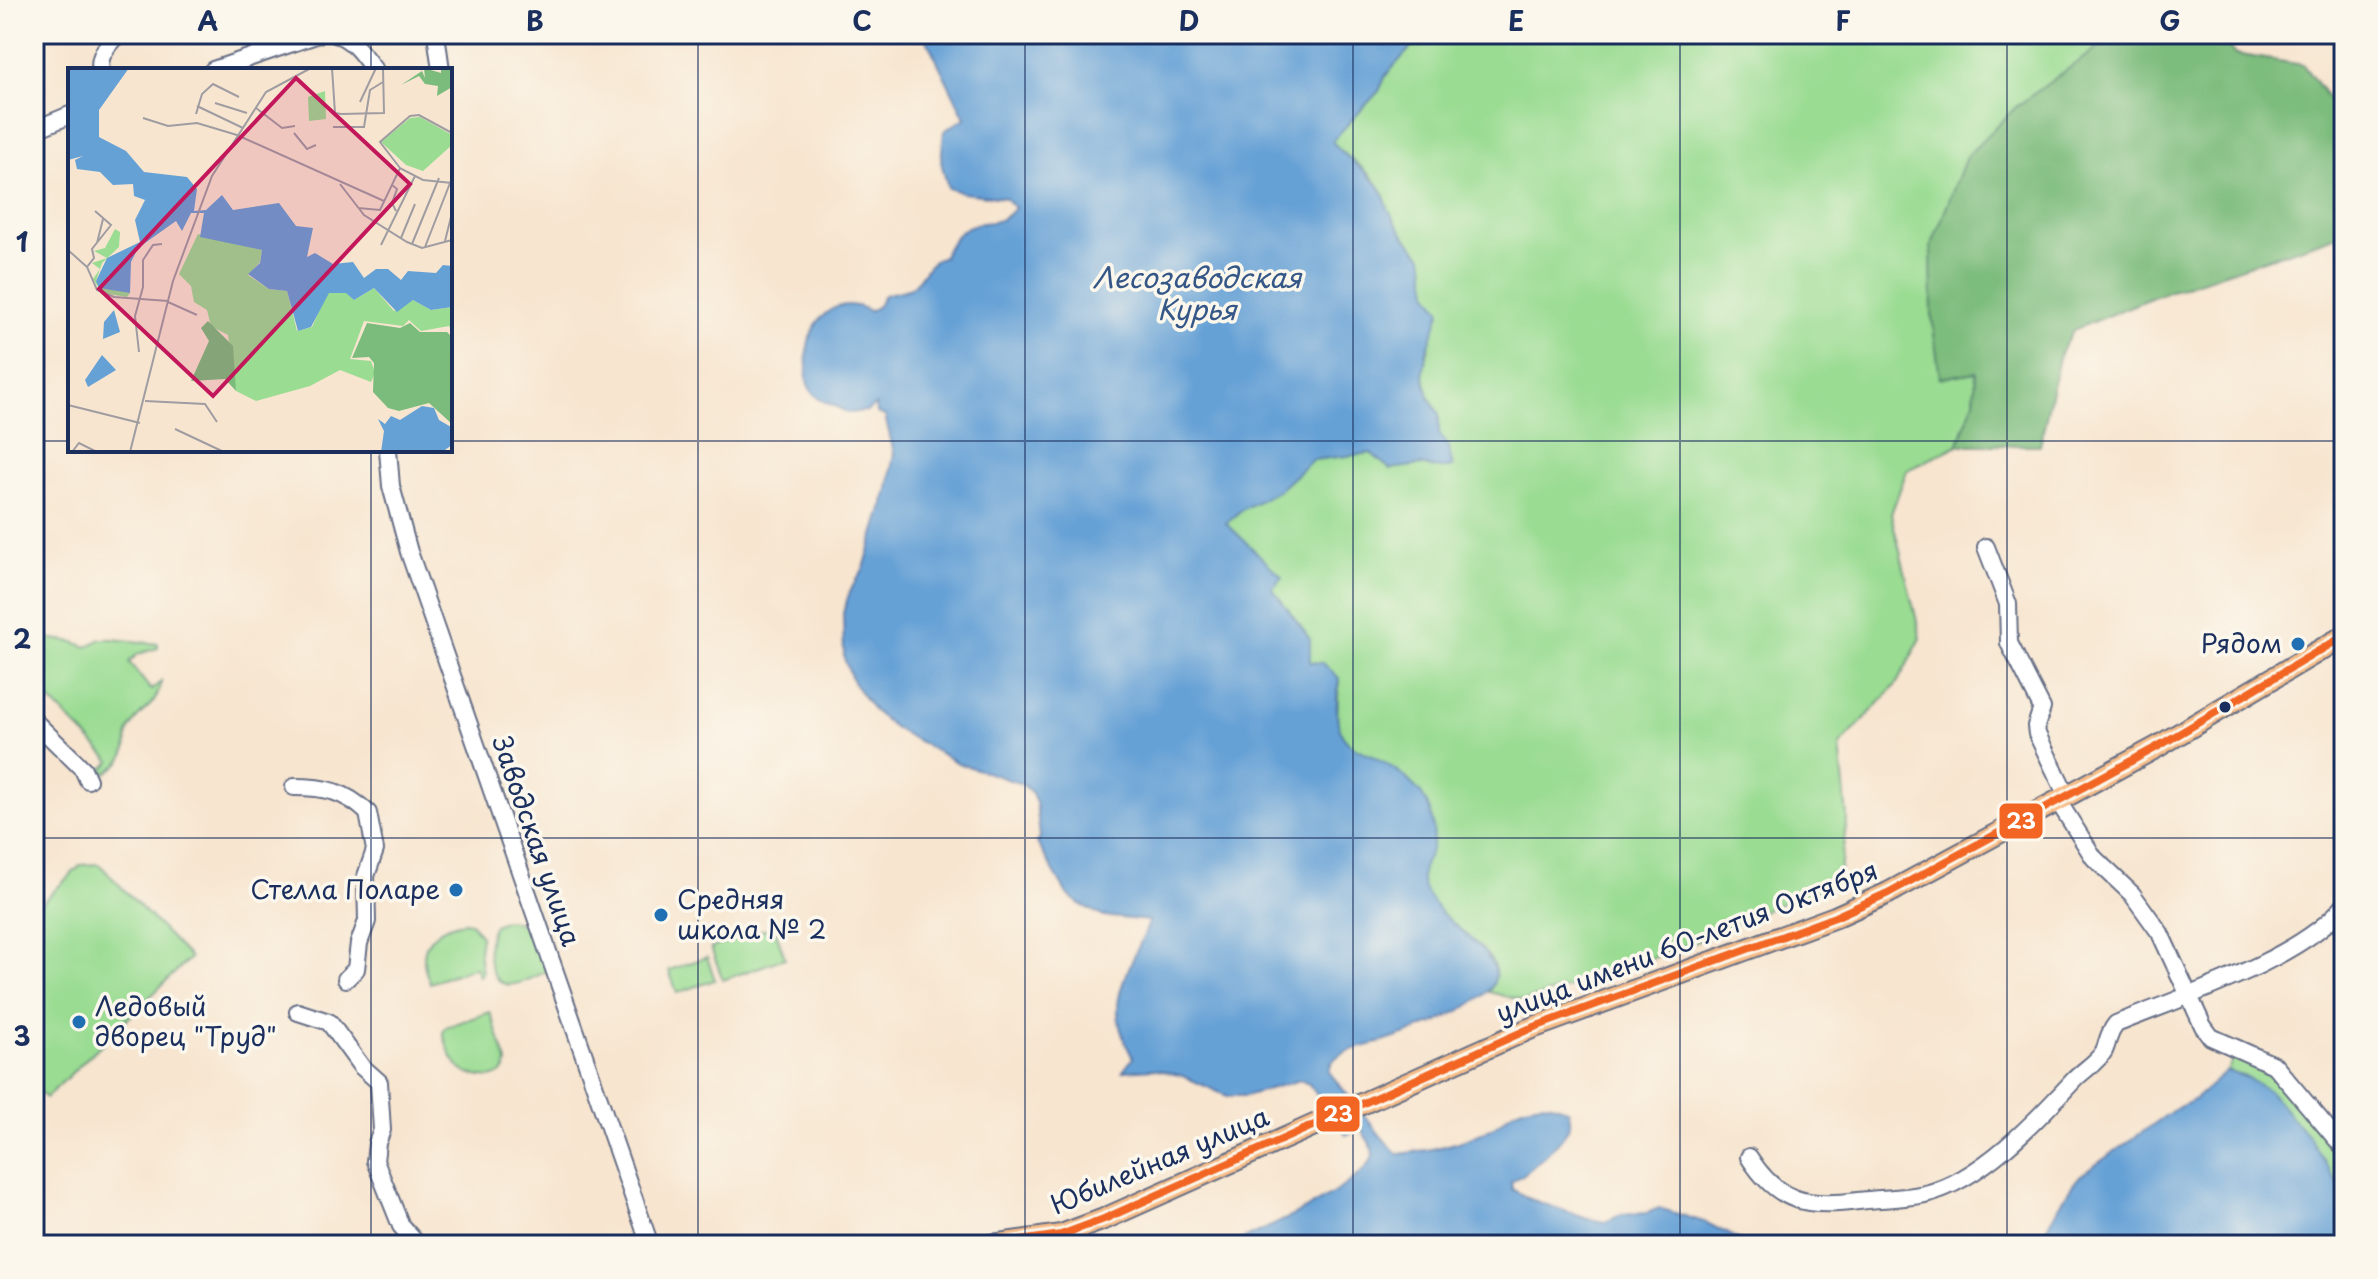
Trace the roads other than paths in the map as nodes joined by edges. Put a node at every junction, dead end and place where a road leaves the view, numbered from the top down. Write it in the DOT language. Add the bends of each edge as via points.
graph roads {
  1 [pos="119,34"];
  2 [pos="319,34"];
  3 [pos="335,34"];
  4 [pos="436,34"];
  5 [pos="246,65"];
  6 [pos="100,68"];
  7 [pos="226,68"];
  8 [pos="373,68"];
  9 [pos="441,68"];
  10 [pos="68,116"];
  11 [pos="34,130"];
  12 [pos="388,452"];
  13 [pos="1986,547"];
  14 [pos="2344,636"];
  15 [pos="34,721"];
  16 [pos="88,780"];
  17 [pos="294,787"];
  18 [pos="2062,798"];
  19 [pos="2344,905"];
  20 [pos="346,979"];
  21 [pos="2188,994"];
  22 [pos="298,1012"];
  23 [pos="1300,1130"];
  24 [pos="2344,1148"];
  25 [pos="1749,1157"];
  26 [pos="418,1245"];
  27 [pos="650,1245"];
  28 [pos="992,1245"];
  1 -- 6 [label="street" via="104,50"];
  2 -- 5 [label="street"];
  3 -- 8 [label="street" via="361,52"];
  4 -- 9 [label="street"];
  5 -- 7 [label="street"];
  10 -- 11 [label="street"];
  12 -- 27 [label="street, Заводская улица" via="391,486 409,552"];
  13 -- 18 [label="street" via="2008,604 2009,643 2042,708 2037,734"];
  14 -- 18 [label="main road, улица имени 60-летия Октября"];
  15 -- 16 [label="street"];
  17 -- 20 [label="street" via="339,791 368,813 375,850 366,876 367,921 356,969"];
  18 -- 21 [label="street" via="2094,858 2132,894 2160,933"];
  18 -- 23 [label="main road, улица имени 60-летия Октября" via="1916,880 1835,917 1529,1029"];
  19 -- 21 [label="street" via="2295,946"];
  21 -- 24 [label="street" via="2211,1037 2274,1065"];
  21 -- 25 [label="street" via="2116,1024 2103,1052 2024,1133 1954,1182 1925,1194 1840,1204 1807,1201 1784,1196 1763,1179"];
  22 -- 26 [label="street" via="329,1022 379,1082 382,1130 375,1161 401,1226"];
  23 -- 28 [label="main road, Юбилейная улица" via="1104,1219 1061,1235"];
}
